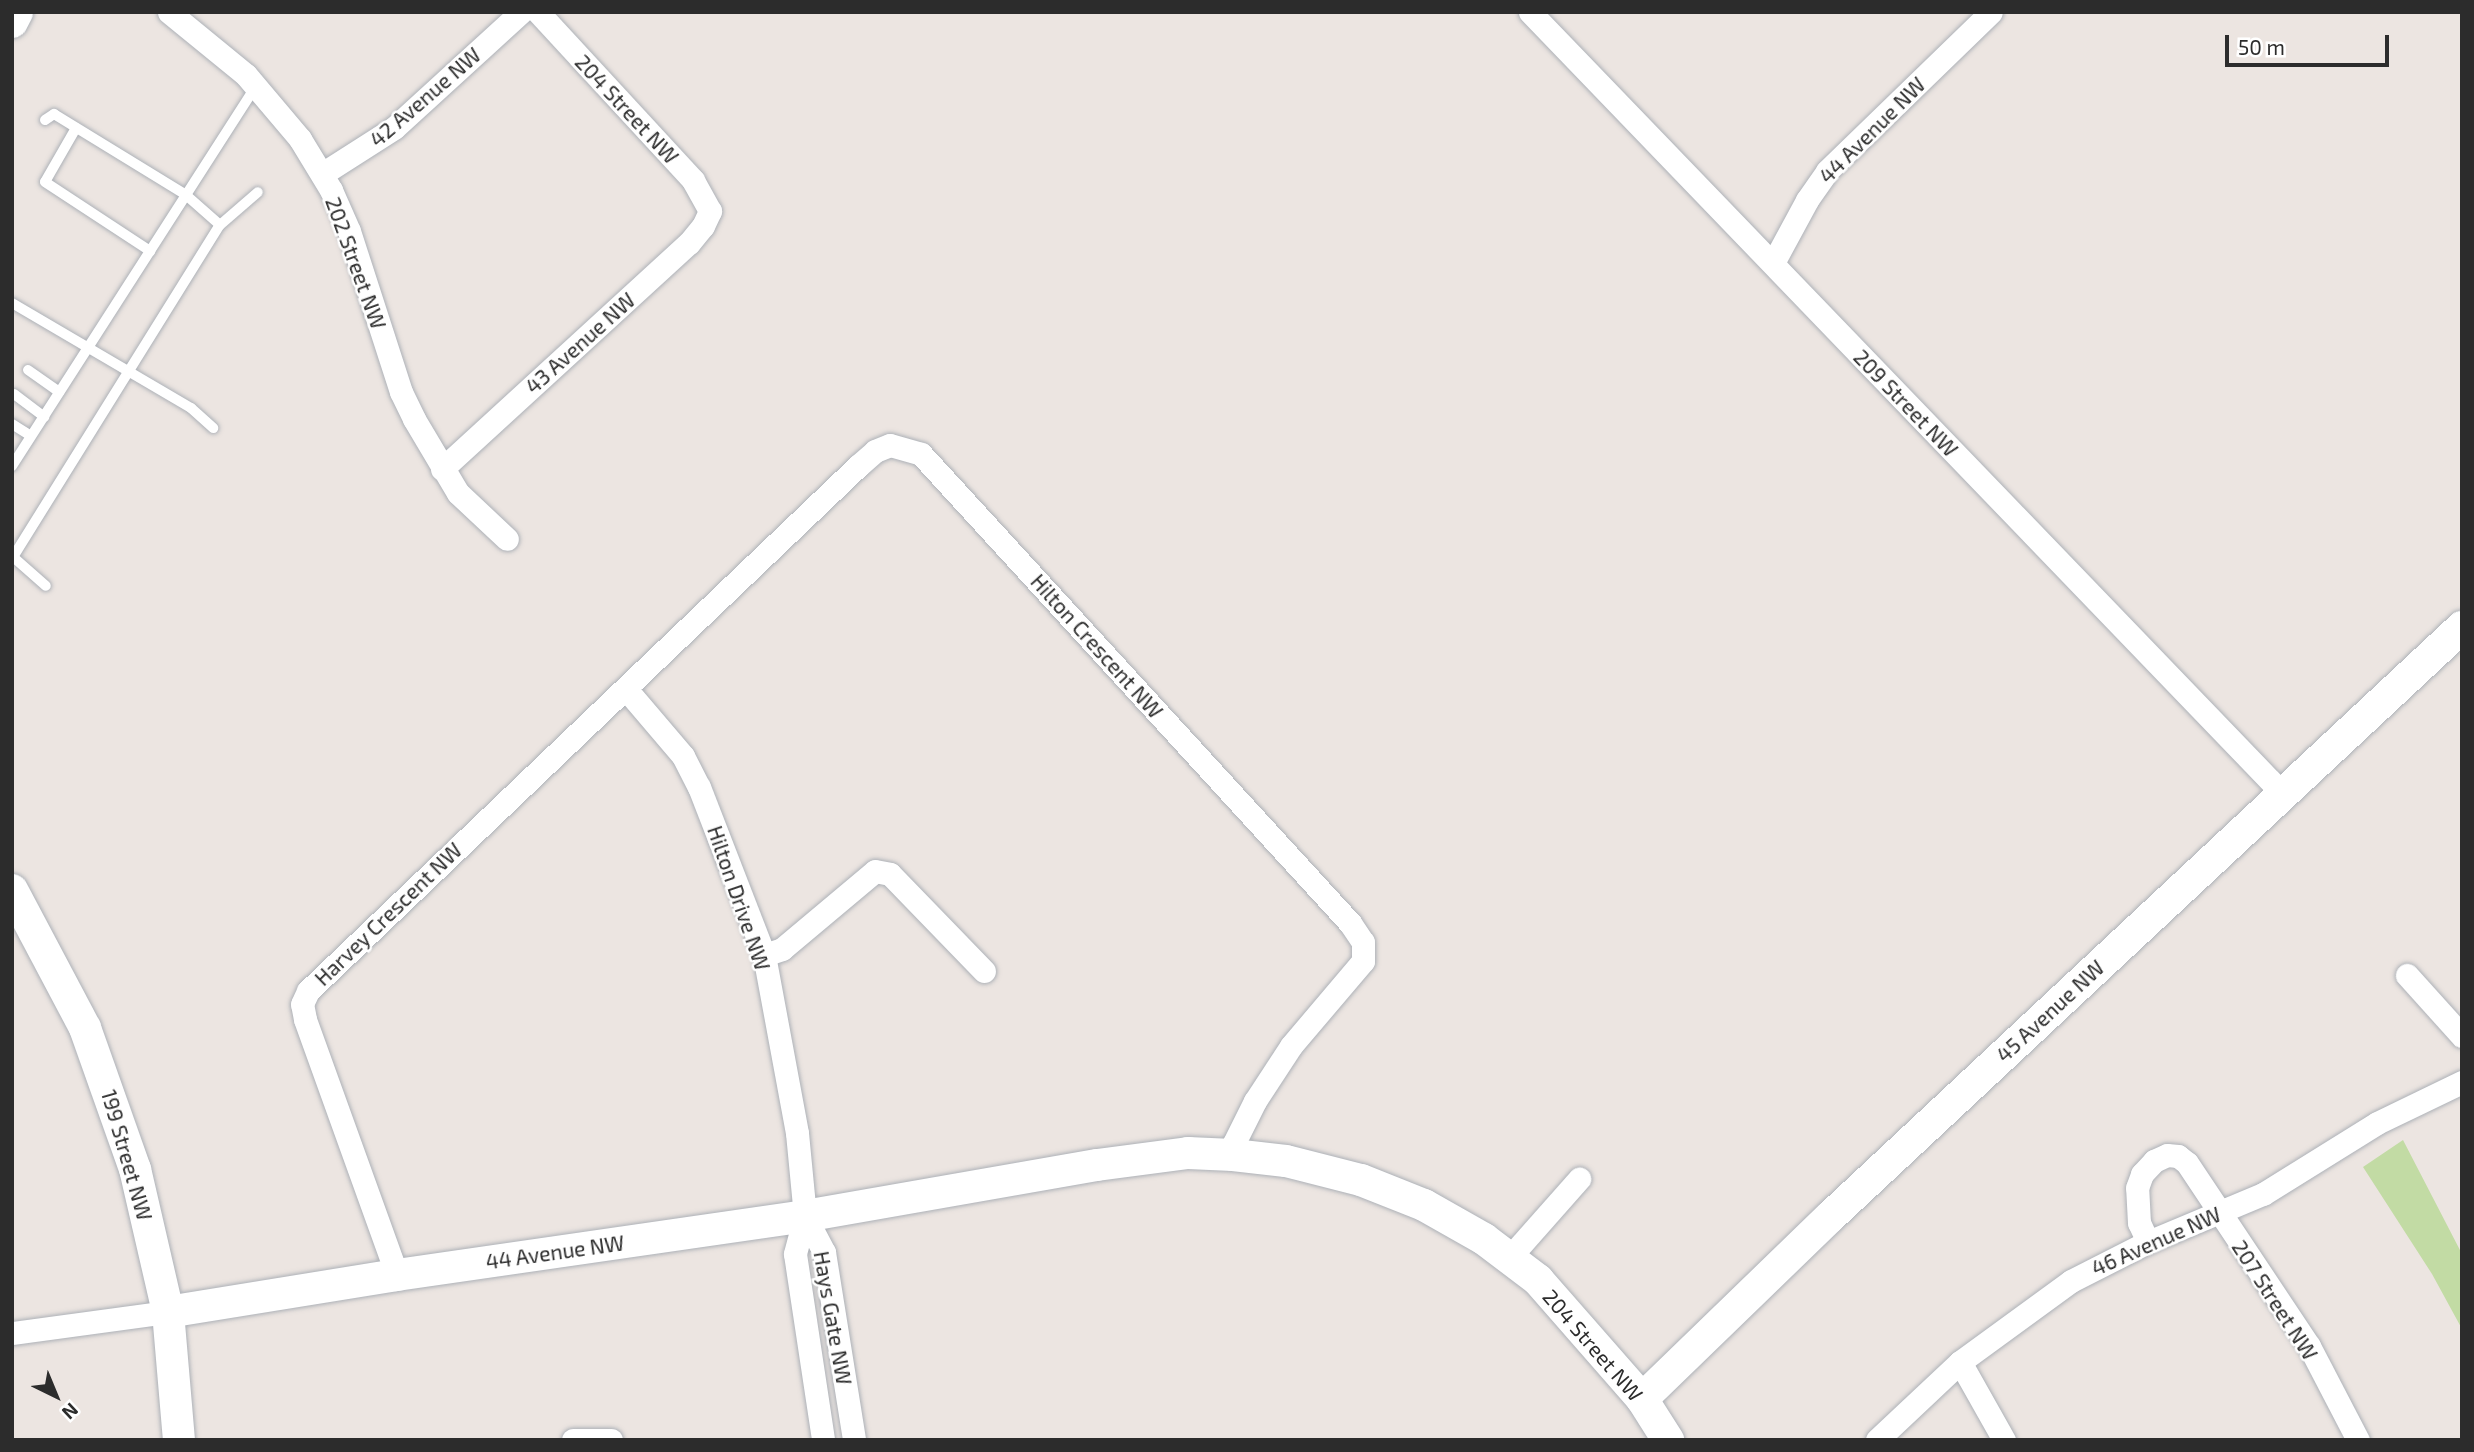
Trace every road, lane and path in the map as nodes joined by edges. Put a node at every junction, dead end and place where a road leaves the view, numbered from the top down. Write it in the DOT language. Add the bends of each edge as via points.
graph roads {
  1 [pos="17,12"];
  2 [pos="169,12"];
  3 [pos="521,12"];
  4 [pos="538,12"];
  5 [pos="1530,12"];
  6 [pos="1991,12"];
  7 [pos="12,22"];
  8 [pos="256,86"];
  9 [pos="44,120"];
  10 [pos="76,128"];
  11 [pos="322,174"];
  12 [pos="258,192"];
  13 [pos="186,195"];
  14 [pos="710,211"];
  15 [pos="220,225"];
  16 [pos="150,251"];
  17 [pos="1773,263"];
  18 [pos="14,308"];
  19 [pos="88,348"];
  20 [pos="29,370"];
  21 [pos="130,372"];
  22 [pos="60,392"];
  23 [pos="13,394"];
  24 [pos="44,416"];
  25 [pos="12,425"];
  26 [pos="213,428"];
  27 [pos="31,436"];
  28 [pos="12,466"];
  29 [pos="442,469"];
  30 [pos="507,539"];
  31 [pos="13,556"];
  32 [pos="46,586"];
  33 [pos="2462,627"];
  34 [pos="626,689"];
  35 [pos="2283,794"];
  36 [pos="12,890"];
  37 [pos="764,955"];
  38 [pos="985,971"];
  39 [pos="2407,975"];
  40 [pos="2462,1036"];
  41 [pos="2462,1082"];
  42 [pos="1233,1155"];
  43 [pos="1097,1165"];
  44 [pos="1579,1180"];
  45 [pos="2218,1214"];
  46 [pos="805,1216"];
  47 [pos="2148,1242"];
  48 [pos="1510,1258"];
  49 [pos="397,1275"];
  50 [pos="169,1312"];
  51 [pos="12,1333"];
  52 [pos="1960,1362"];
  53 [pos="1642,1399"];
  54 [pos="179,1440"];
  55 [pos="573,1440"];
  56 [pos="611,1440"];
  57 [pos="823,1440"];
  58 [pos="854,1440"];
  59 [pos="1668,1440"];
  60 [pos="1877,1440"];
  61 [pos="2004,1440"];
  62 [pos="2358,1440"];
  1 -- 7 [label="street"];
  2 -- 8 [label="street, 202 Street NW"];
  3 -- 11 [label="street, 42 Avenue NW" via="394,128"];
  4 -- 14 [label="street, 204 Street NW" via="693,180"];
  5 -- 17 [label="street, 209 Street NW"];
  6 -- 17 [label="street, 44 Avenue NW" via="1828,171"];
  8 -- 11 [label="street, 202 Street NW" via="275,105"];
  8 -- 13 [label="lane"];
  9 -- 10 [label="lane" via="54,114"];
  10 -- 13 [label="lane"];
  10 -- 16 [label="lane" via="45,181"];
  11 -- 29 [label="street, 202 Street NW" via="355,248 401,392"];
  12 -- 15 [label="lane"];
  13 -- 15 [label="lane"];
  13 -- 16 [label="lane"];
  14 -- 29 [label="street, 43 Avenue NW" via="689,243"];
  15 -- 21 [label="lane"];
  16 -- 19 [label="lane"];
  17 -- 35 [label="street, 209 Street NW"];
  18 -- 19 [label="lane"];
  19 -- 21 [label="lane"];
  19 -- 22 [label="lane"];
  20 -- 22 [label="lane"];
  21 -- 26 [label="lane" via="191,408"];
  21 -- 31 [label="lane"];
  22 -- 24 [label="lane"];
  23 -- 24 [label="lane"];
  24 -- 27 [label="lane"];
  25 -- 27 [label="lane"];
  27 -- 28 [label="lane"];
  29 -- 30 [label="street, 202 Street NW" via="469,506"];
  31 -- 32 [label="lane"];
  33 -- 35 [label="street, 45 Avenue NW"];
  34 -- 37 [label="street, Hilton Drive NW" via="664,731 693,777"];
  34 -- 42 [label="street, Hilton Crescent NW" via="875,451 890,445 921,454 1363,942 1363,961 1291,1046 1255,1101 1234,1143"];
  34 -- 49 [label="street, Harvey Crescent NW" via="307,991 302,1004 310,1034"];
  35 -- 53 [label="street, 45 Avenue NW"];
  36 -- 50 [label="street, 199 Street NW" via="85,1028 104,1075 135,1169"];
  37 -- 38 [label="street" via="782,949 875,871 890,874"];
  37 -- 46 [label="street, Hilton Drive NW" via="797,1133"];
  39 -- 40 [label="street"];
  41 -- 45 [label="street, 46 Avenue NW" via="2377,1123 2263,1194"];
  42 -- 43 [label="street, 204 Street NW" via="1188,1153"];
  42 -- 48 [label="street, 204 Street NW" via="1286,1161 1361,1180 1424,1205"];
  43 -- 46 [label="street, 44 Avenue NW"];
  44 -- 48 [label="street"];
  45 -- 47 [label="street, 46 Avenue NW"];
  45 -- 47 [label="street, 207 Street NW" via="2187,1163 2178,1156 2160,1158 2142,1174 2137,1188 2139,1223"];
  45 -- 62 [label="street, 207 Street NW" via="2309,1346"];
  46 -- 49 [label="street, 44 Avenue NW"];
  46 -- 57 [label="street, Hays Gate NW" via="795,1254"];
  46 -- 58 [label="street, Hays Gate NW" via="824,1252"];
  47 -- 52 [label="street, 46 Avenue NW" via="2063,1286"];
  48 -- 53 [label="street, 204 Street NW" via="1538,1280"];
  49 -- 50 [label="street, 44 Avenue NW"];
  50 -- 51 [label="street, 44 Avenue NW"];
  50 -- 54 [label="street, 199 Street NW"];
  52 -- 60 [label="street, 46 Avenue NW"];
  52 -- 61 [label="street"];
  53 -- 59 [label="street, 204 Street NW"];
  55 -- 56 [label="street"];
}
